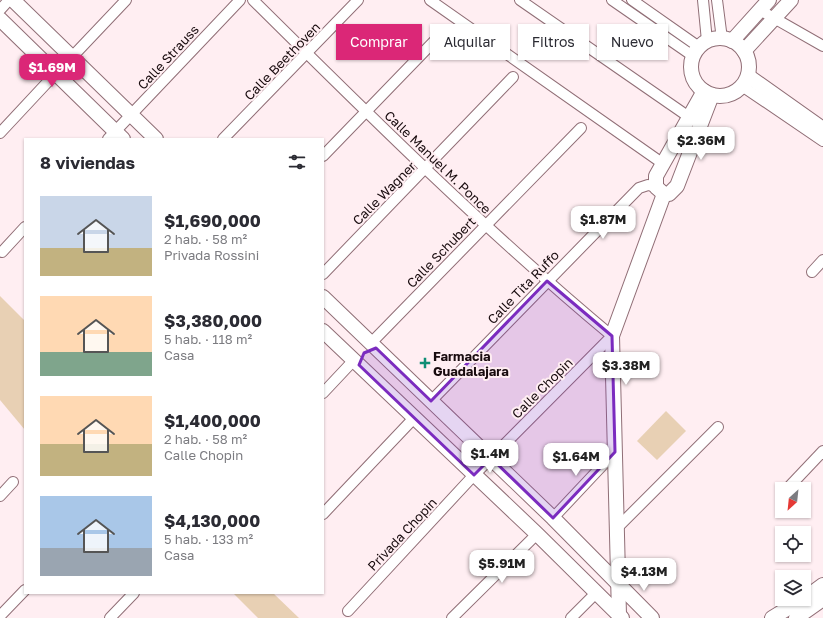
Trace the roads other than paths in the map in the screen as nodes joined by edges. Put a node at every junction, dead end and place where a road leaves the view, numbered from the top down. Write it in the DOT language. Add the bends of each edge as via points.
graph roads {
  1 [pos="9,0"];
  2 [pos="13,0"];
  3 [pos="126,0"];
  4 [pos="240,0"];
  5 [pos="253,0"];
  6 [pos="358,0"];
  7 [pos="430,0"];
  8 [pos="520,0"];
  9 [pos="612,0"];
  10 [pos="632,0"];
  11 [pos="703,0"];
  12 [pos="717,0"];
  13 [pos="791,0"];
  14 [pos="765,5"];
  15 [pos="0,10"];
  16 [pos="0,19"];
  17 [pos="774,19"];
  18 [pos="727,40"];
  19 [pos="430,45"];
  20 [pos="823,46"];
  21 [pos="700,48"];
  22 [pos="744,51"];
  23 [pos="307,54"];
  24 [pos="72,56"];
  25 [pos="56,73"];
  26 [pos="513,77"];
  27 [pos="745,81"];
  28 [pos="708,93"];
  29 [pos="367,110"];
  30 [pos="131,115"];
  31 [pos="689,117"];
  32 [pos="581,128"];
  33 [pos="823,129"];
  34 [pos="0,133"];
  35 [pos="116,137"];
  36 [pos="155,138"];
  37 [pos="224,138"];
  38 [pos="823,141"];
  39 [pos="324,155"];
  40 [pos="662,163"];
  41 [pos="427,168"];
  42 [pos="660,190"];
  43 [pos="485,226"];
  44 [pos="24,228"];
  45 [pos="2,252"];
  46 [pos="823,260"];
  47 [pos="812,272"];
  48 [pos="324,273"];
  49 [pos="547,281"];
  50 [pos="324,298"];
  51 [pos="324,332"];
  52 [pos="612,336"];
  53 [pos="373,345"];
  54 [pos="357,362"];
  55 [pos="324,392"];
  56 [pos="431,401"];
  57 [pos="414,418"];
  58 [pos="718,427"];
  59 [pos="823,451"];
  60 [pos="615,452"];
  61 [pos="491,458"];
  62 [pos="474,475"];
  63 [pos="13,482"];
  64 [pos="794,482"];
  65 [pos="0,496"];
  66 [pos="324,513"];
  67 [pos="553,518"];
  68 [pos="615,530"];
  69 [pos="537,534"];
  70 [pos="618,583"];
  71 [pos="823,585"];
  72 [pos="24,591"];
  73 [pos="596,593"];
  74 [pos="133,594"];
  75 [pos="811,594"];
  76 [pos="823,599"];
  77 [pos="792,606"];
  78 [pos="348,611"];
  79 [pos="0,616"];
  80 [pos="620,617"];
  81 [pos="110,618"];
  82 [pos="452,618"];
  83 [pos="571,618"];
  84 [pos="652,618"];
  85 [pos="772,618"];
  86 [pos="796,618"];
  1 -- 15 [label="street"];
  2 -- 24 [label="main road"];
  3 -- 24 [label="street"];
  4 -- 30 [label="street, Calle Strauss"];
  5 -- 23 [label="street, Calle Manuel M. Ponce"];
  6 -- 23 [label="street, Calle Beethoven"];
  7 -- 40 [label="street"];
  8 -- 31 [label="street"];
  9 -- 21 [label="street"];
  10 -- 21 [label="street"];
  11 -- 21 [label="street"];
  12 -- 18 [label="street"];
  13 -- 17 [label="main road"];
  14 -- 17 [label="street"];
  14 -- 18 [label="main road"];
  16 -- 25 [label="main road"];
  17 -- 20 [label="street"];
  17 -- 22 [label="main road"];
  18 -- 21 [label="main road"];
  18 -- 22 [label="main road"];
  19 -- 29 [label="street"];
  21 -- 28 [label="main road" via="691,72 698,86"];
  22 -- 27 [label="main road" via="748,59"];
  23 -- 29 [label="street, Calle Manuel M. Ponce"];
  23 -- 37 [label="street, Calle Beethoven"];
  24 -- 30 [label="main road"];
  25 -- 34 [label="street"];
  25 -- 35 [label="main road"];
  26 -- 41 [label="street, Calle Wagner"];
  27 -- 28 [label="main road" via="728,95"];
  27 -- 33 [label="main road"];
  27 -- 38 [label="street"];
  28 -- 31 [label="main road"];
  28 -- 42 [label="main road" via="677,186 669,194"];
  29 -- 39 [label="street"];
  29 -- 41 [label="street, Calle Manuel M. Ponce"];
  30 -- 35 [label="street, Calle Strauss"];
  30 -- 36 [label="main road"];
  31 -- 40 [label="main road"];
  32 -- 43 [label="street, Calle Schubert"];
  40 -- 42 [label="main road" via="656,176"];
  41 -- 43 [label="street, Calle Manuel M. Ponce"];
  41 -- 48 [label="street, Calle Wagner"];
  42 -- 49 [label="street, Calle Tita Ruffo" via="648,185 638,188"];
  42 -- 52 [label="main road"];
  43 -- 49 [label="street, Calle Manuel M. Ponce"];
  43 -- 53 [label="street, Calle Schubert"];
  44 -- 45 [label="street"];
  46 -- 47 [label="street"];
  49 -- 52 [label="street, Calle Manuel M. Ponce"];
  49 -- 56 [label="street, Calle Tita Ruffo"];
  50 -- 53 [label="main road"];
  51 -- 54 [label="main road"];
  52 -- 60 [label="main road"];
  52 -- 61 [label="street, Calle Chopin"];
  53 -- 54 [label="main road"];
  53 -- 56 [label="main road"];
  54 -- 55 [label="street"];
  54 -- 57 [label="main road"];
  56 -- 61 [label="main road"];
  57 -- 62 [label="main road"];
  57 -- 66 [label="street"];
  58 -- 68 [label="street"];
  59 -- 64 [label="street"];
  60 -- 67 [label="street"];
  60 -- 68 [label="main road"];
  61 -- 62 [label="street, Calle Chopin"];
  61 -- 67 [label="main road"];
  62 -- 69 [label="main road"];
  62 -- 78 [label="street, Privada Chopin"];
  63 -- 65 [label="street"];
  67 -- 70 [label="main road"];
  68 -- 70 [label="main road"];
  69 -- 73 [label="main road"];
  69 -- 82 [label="street"];
  70 -- 80 [label="main road"];
  70 -- 84 [label="main road"];
  71 -- 75 [label="main road"];
  72 -- 79 [label="street"];
  73 -- 80 [label="main road"];
  73 -- 83 [label="street"];
  74 -- 81 [label="street"];
  76 -- 86 [label="main road"];
  77 -- 85 [label="main road"];
}
